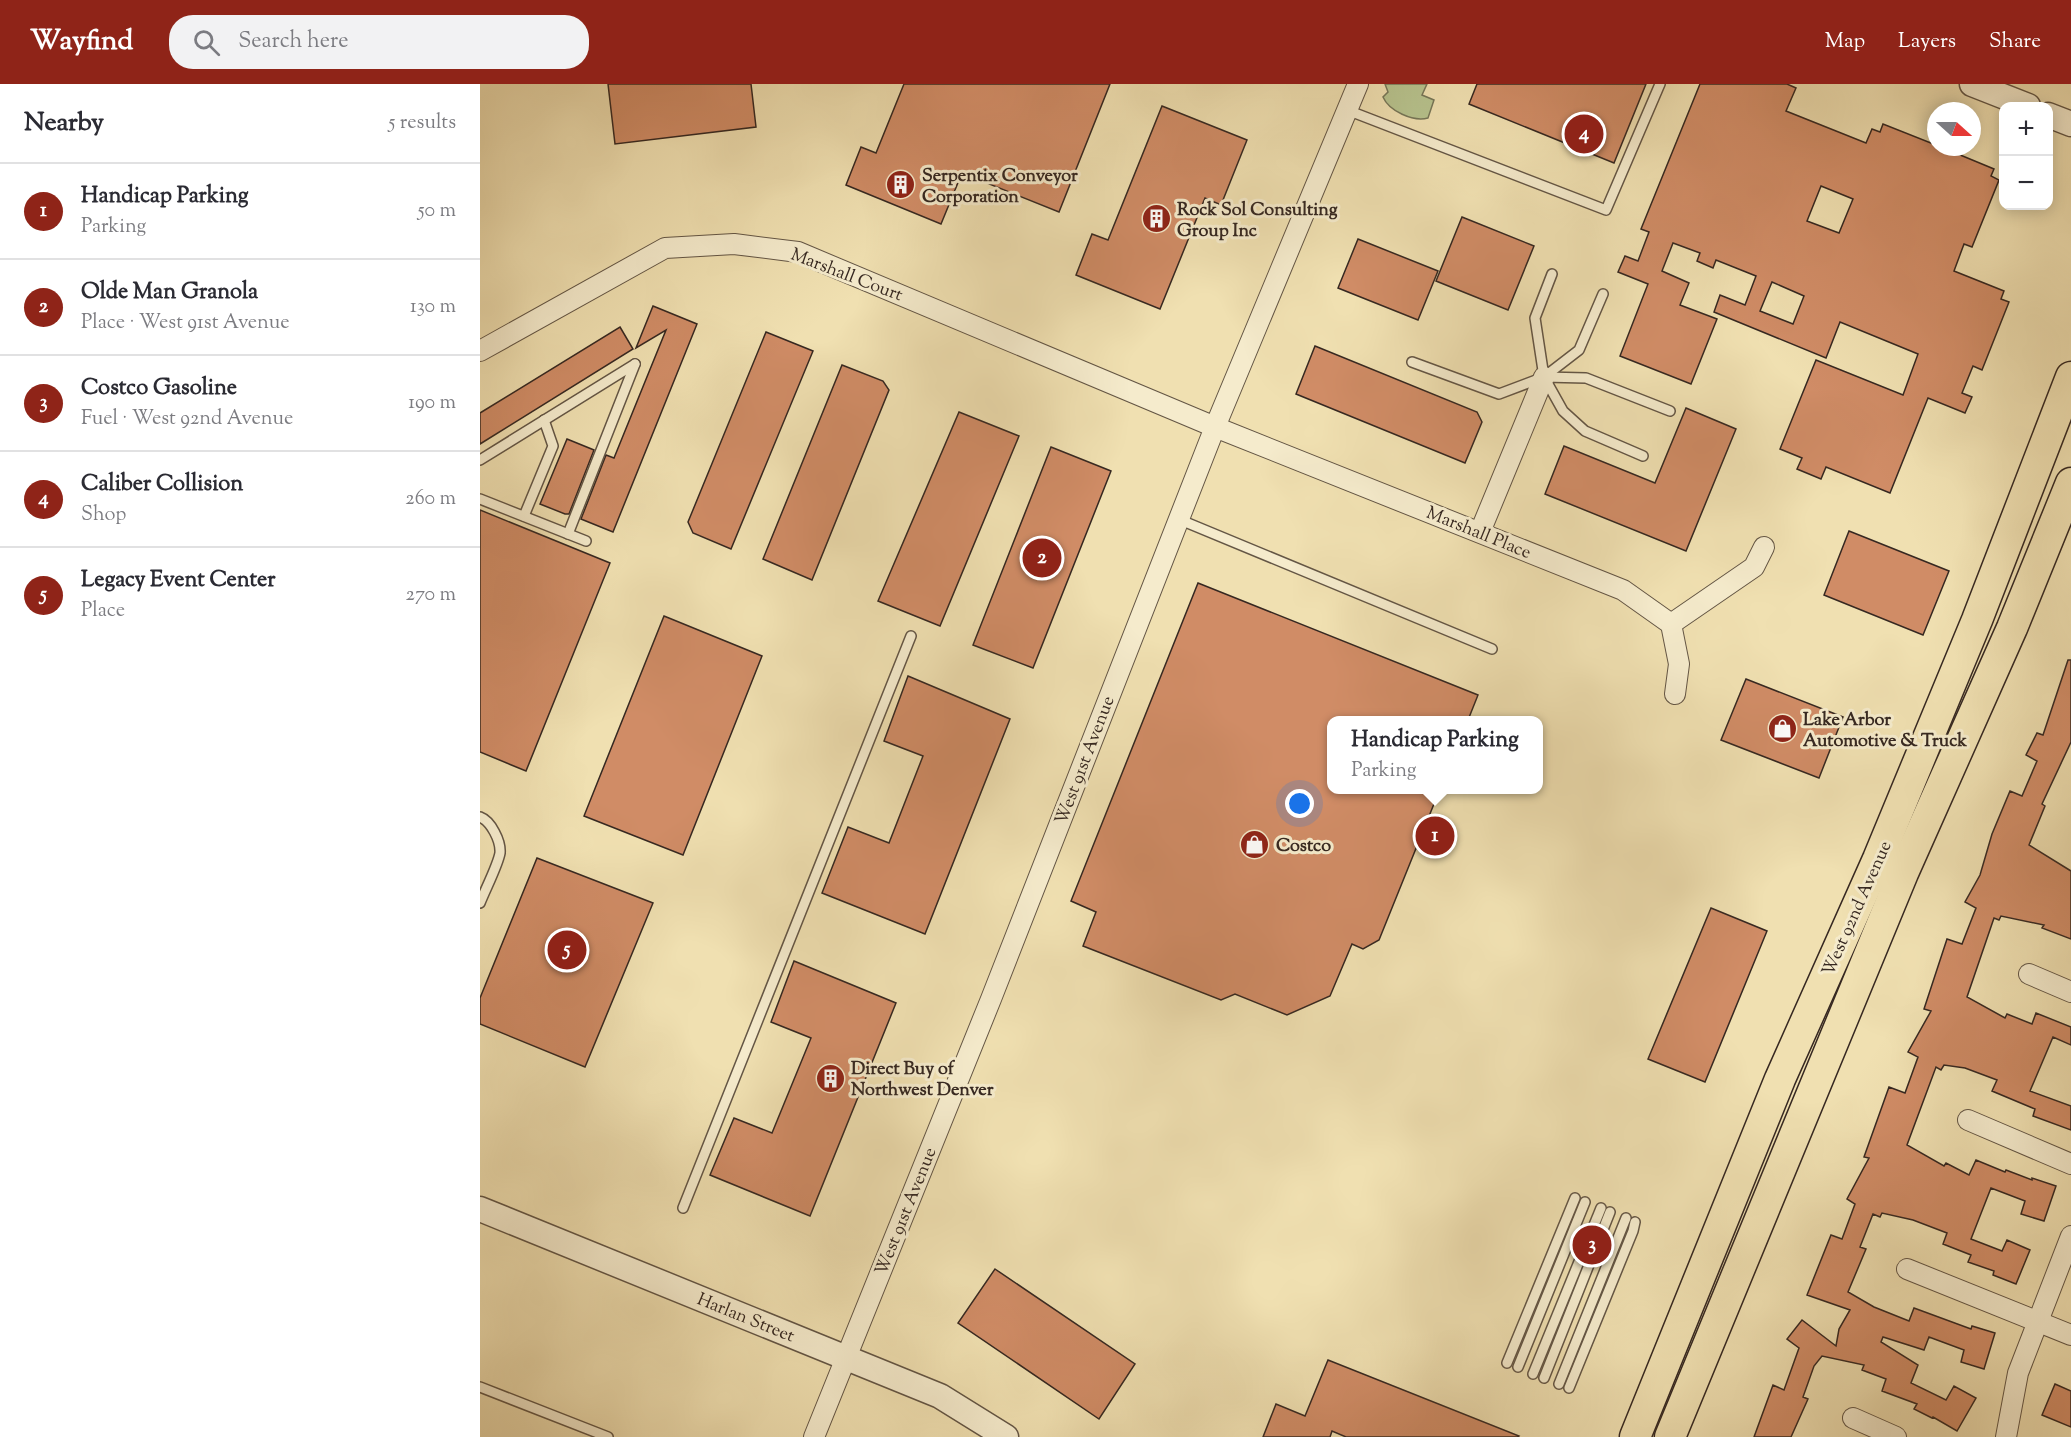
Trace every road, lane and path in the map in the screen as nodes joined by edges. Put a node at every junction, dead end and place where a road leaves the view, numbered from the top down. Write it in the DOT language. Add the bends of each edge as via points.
graph roads {
  1 [pos="1358,84"];
  2 [pos="1660,84"];
  3 [pos="1972,84"];
  4 [pos="2018,102"];
  5 [pos="1347,110"];
  6 [pos="2053,117"];
  7 [pos="2071,124"];
  8 [pos="1552,274"];
  9 [pos="1603,294"];
  10 [pos="480,351"];
  11 [pos="1412,362"];
  12 [pos="1544,377"];
  13 [pos="2071,377"];
  14 [pos="1670,411"];
  15 [pos="544,420"];
  16 [pos="1215,427"];
  17 [pos="1643,456"];
  18 [pos="480,460"];
  19 [pos="2071,483"];
  20 [pos="480,499"];
  21 [pos="2025,499"];
  22 [pos="2065,515"];
  23 [pos="524,516"];
  24 [pos="1178,519"];
  25 [pos="1480,532"];
  26 [pos="568,534"];
  27 [pos="586,541"];
  28 [pos="1764,547"];
  29 [pos="1671,624"];
  30 [pos="912,636"];
  31 [pos="1492,649"];
  32 [pos="1675,694"];
  33 [pos="480,817"];
  34 [pos="480,903"];
  35 [pos="2029,974"];
  36 [pos="2071,992"];
  37 [pos="1968,1120"];
  38 [pos="2071,1164"];
  39 [pos="1575,1198"];
  40 [pos="1585,1202"];
  41 [pos="683,1208"];
  42 [pos="1601,1208"];
  43 [pos="480,1209"];
  44 [pos="1744,1209"];
  45 [pos="1610,1212"];
  46 [pos="2071,1236"];
  47 [pos="1907,1269"];
  48 [pos="2037,1321"];
  49 [pos="2071,1335"];
  50 [pos="848,1358"];
  51 [pos="1507,1363"];
  52 [pos="1518,1367"];
  53 [pos="1533,1374"];
  54 [pos="1544,1378"];
  55 [pos="1559,1384"];
  56 [pos="480,1387"];
  57 [pos="1569,1388"];
  58 [pos="1853,1418"];
  59 [pos="608,1437"];
  60 [pos="814,1437"];
  61 [pos="1006,1437"];
  62 [pos="1635,1437"];
  63 [pos="1670,1437"];
  64 [pos="1896,1437"];
  65 [pos="2006,1437"];
  1 -- 5 [label="street, West 91st Avenue"];
  2 -- 5 [label="lane" via="1606,210"];
  3 -- 4 [label="street"];
  5 -- 16 [label="street, West 91st Avenue"];
  6 -- 7 [label="street"];
  8 -- 12 [label="lane" via="1535,318"];
  9 -- 12 [label="lane" via="1580,350"];
  10 -- 16 [label="street, Marshall Court" via="666,248 734,244 798,252"];
  11 -- 12 [label="lane" via="1499,394"];
  12 -- 14 [label="lane" via="1586,378"];
  12 -- 17 [label="lane" via="1563,411 1585,431"];
  12 -- 25 [label="street"];
  13 -- 21 [label="main road, West 92nd Avenue"];
  15 -- 18 [label="lane"];
  15 -- 23 [label="lane" via="553,446"];
  15 -- 26 [label="lane" via="635,364"];
  16 -- 24 [label="street, West 91st Avenue"];
  16 -- 25 [label="street, Marshall Place"];
  19 -- 22 [label="main road, West 92nd Avenue"];
  20 -- 23 [label="lane"];
  21 -- 22 [label="street"];
  21 -- 44 [label="main road, West 92nd Avenue" via="1878,859 1780,1079"];
  22 -- 44 [label="main road, West 92nd Avenue" via="1903,873"];
  23 -- 26 [label="lane"];
  24 -- 31 [label="lane"];
  24 -- 50 [label="street, West 91st Avenue"];
  25 -- 29 [label="street, Marshall Place" via="1623,590"];
  26 -- 27 [label="lane"];
  28 -- 29 [label="street" via="1754,567"];
  29 -- 32 [label="street" via="1679,664"];
  30 -- 41 [label="lane"];
  33 -- 34 [label="lane" via="492,826 500,852"];
  35 -- 36 [label="street"];
  37 -- 38 [label="street"];
  39 -- 51 [label="lane"];
  40 -- 52 [label="lane"];
  42 -- 53 [label="lane"];
  43 -- 50 [label="street, Harlan Street"];
  44 -- 62 [label="main road, West 92nd Avenue"];
  44 -- 63 [label="main road, West 92nd Avenue"];
  45 -- 54 [label="lane"];
  46 -- 48 [label="street"];
  47 -- 48 [label="street"];
  48 -- 49 [label="street"];
  48 -- 65 [label="street" via="2018,1373"];
  50 -- 60 [label="street, West 91st Avenue"];
  50 -- 61 [label="street, Harlan Street" via="940,1396"];
  55 -- 57 [label="lane" via="1630,1220 1633,1231"];
  56 -- 59 [label="lane"];
  58 -- 64 [label="street"];
}
